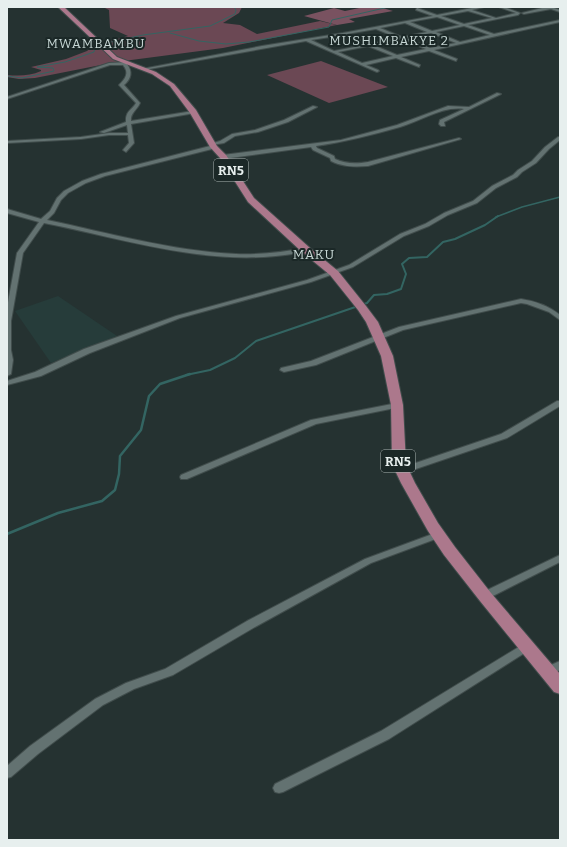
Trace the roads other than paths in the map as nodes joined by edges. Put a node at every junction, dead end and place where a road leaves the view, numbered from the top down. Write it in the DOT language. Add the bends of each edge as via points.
graph roads {
  1 [pos="61,7"];
  2 [pos="482,7"];
  3 [pos="501,7"];
  4 [pos="549,8"];
  5 [pos="417,9"];
  6 [pos="469,10"];
  7 [pos="560,11"];
  8 [pos="518,14"];
  9 [pos="437,16"];
  10 [pos="496,19"];
  11 [pos="560,21"];
  12 [pos="405,22"];
  13 [pos="464,26"];
  14 [pos="376,28"];
  15 [pos="432,32"];
  16 [pos="343,34"];
  17 [pos="493,35"];
  18 [pos="402,38"];
  19 [pos="307,40"];
  20 [pos="460,43"];
  21 [pos="368,45"];
  22 [pos="430,49"];
  23 [pos="334,52"];
  24 [pos="397,57"];
  25 [pos="456,60"];
  26 [pos="113,61"];
  27 [pos="363,64"];
  28 [pos="126,65"];
  29 [pos="419,66"];
  30 [pos="142,68"];
  31 [pos="377,71"];
  32 [pos="499,94"];
  33 [pos="7,98"];
  34 [pos="315,107"];
  35 [pos="469,108"];
  36 [pos="193,112"];
  37 [pos="129,123"];
  38 [pos="443,125"];
  39 [pos="130,134"];
  40 [pos="90,136"];
  41 [pos="560,138"];
  42 [pos="459,139"];
  43 [pos="7,142"];
  44 [pos="313,145"];
  45 [pos="213,146"];
  46 [pos="126,150"];
  47 [pos="223,157"];
  48 [pos="7,211"];
  49 [pos="42,221"];
  50 [pos="306,250"];
  51 [pos="334,273"];
  52 [pos="560,318"];
  53 [pos="7,321"];
  54 [pos="379,336"];
  55 [pos="284,370"];
  56 [pos="7,374"];
  57 [pos="7,383"];
  58 [pos="560,403"];
  59 [pos="397,405"];
  60 [pos="401,471"];
  61 [pos="184,477"];
  62 [pos="438,535"];
  63 [pos="560,558"];
  64 [pos="484,596"];
  65 [pos="527,646"];
  66 [pos="554,668"];
  67 [pos="560,687"];
  68 [pos="7,773"];
  69 [pos="279,788"];
  1 -- 26 [label="highway, RN5"];
  2 -- 6 [label="street"];
  3 -- 8 [label="street"];
  4 -- 7 [label="street"];
  4 -- 8 [label="street" via="524,15"];
  5 -- 9 [label="street"];
  6 -- 9 [label="street"];
  6 -- 10 [label="street"];
  8 -- 10 [label="street"];
  9 -- 12 [label="street"];
  9 -- 13 [label="street"];
  10 -- 13 [label="street"];
  11 -- 17 [label="street"];
  12 -- 14 [label="street"];
  12 -- 15 [label="street"];
  13 -- 15 [label="street"];
  13 -- 17 [label="street"];
  14 -- 16 [label="street"];
  14 -- 18 [label="street"];
  15 -- 18 [label="street"];
  15 -- 20 [label="street"];
  16 -- 19 [label="street"];
  16 -- 21 [label="street"];
  17 -- 20 [label="street"];
  18 -- 21 [label="street"];
  18 -- 22 [label="street"];
  19 -- 23 [label="street"];
  19 -- 30 [label="street"];
  20 -- 22 [label="street"];
  21 -- 23 [label="street"];
  21 -- 24 [label="street"];
  22 -- 24 [label="street"];
  22 -- 25 [label="street"];
  23 -- 27 [label="street"];
  24 -- 27 [label="street"];
  24 -- 29 [label="street"];
  26 -- 28 [label="highway, RN5"];
  26 -- 33 [label="street"];
  27 -- 31 [label="street"];
  28 -- 30 [label="highway, RN5"];
  28 -- 37 [label="street" via="129,74 121,85 138,103 131,110"];
  30 -- 36 [label="highway, RN5" via="169,82"];
  32 -- 35 [label="street"];
  34 -- 45 [label="street" via="286,121 234,135"];
  35 -- 38 [label="street" via="442,121"];
  35 -- 44 [label="street" via="450,107 392,128"];
  36 -- 37 [label="street"];
  36 -- 45 [label="highway, RN5"];
  37 -- 39 [label="street"];
  37 -- 40 [label="street"];
  39 -- 40 [label="street"];
  39 -- 46 [label="street" via="132,143"];
  40 -- 43 [label="street"];
  41 -- 51 [label="street" via="534,162 475,202 402,235 358,264"];
  42 -- 44 [label="street" via="368,164 348,165 335,160"];
  44 -- 47 [label="street"];
  45 -- 47 [label="highway, RN5"];
  45 -- 49 [label="street" via="84,182 66,192"];
  47 -- 50 [label="highway, RN5" via="251,200"];
  48 -- 49 [label="street"];
  49 -- 50 [label="street" via="202,254 267,256"];
  49 -- 53 [label="street" via="20,253"];
  50 -- 51 [label="highway, RN5"];
  51 -- 54 [label="highway, RN5" via="360,305"];
  51 -- 57 [label="street" via="178,317 87,351 38,374"];
  52 -- 54 [label="street" via="538,305 521,301 401,328"];
  53 -- 56 [label="street"];
  54 -- 55 [label="street" via="313,363"];
  54 -- 59 [label="highway, RN5" via="387,356"];
  58 -- 60 [label="street" via="504,436"];
  59 -- 60 [label="highway, RN5"];
  59 -- 61 [label="street" via="314,422"];
  60 -- 62 [label="highway, RN5"];
  62 -- 64 [label="highway, RN5"];
  62 -- 68 [label="street" via="368,561 169,672 130,686 100,702"];
  63 -- 64 [label="street"];
  64 -- 65 [label="highway, RN5"];
  65 -- 66 [label="highway, RN5"];
  65 -- 69 [label="street" via="384,736"];
  66 -- 67 [label="highway, RN5"];
}
